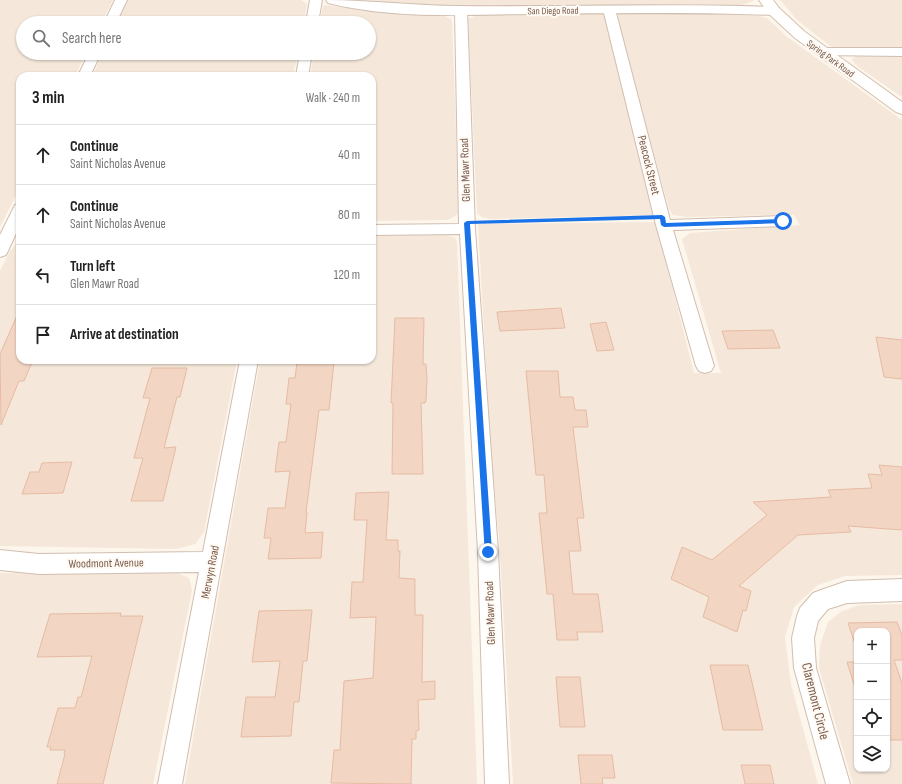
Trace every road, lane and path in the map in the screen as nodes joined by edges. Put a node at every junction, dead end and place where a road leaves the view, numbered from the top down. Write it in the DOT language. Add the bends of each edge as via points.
graph roads {
  1 [pos="121,0"];
  2 [pos="316,0"];
  3 [pos="333,0"];
  4 [pos="770,5"];
  5 [pos="609,9"];
  6 [pos="461,11"];
  7 [pos="113,16"];
  8 [pos="313,16"];
  9 [pos="824,52"];
  10 [pos="902,52"];
  11 [pos="92,60"];
  12 [pos="305,60"];
  13 [pos="86,72"];
  14 [pos="303,72"];
  15 [pos="902,109"];
  16 [pos="663,221"];
  17 [pos="783,221"];
  18 [pos="467,226"];
  19 [pos="376,230"];
  20 [pos="14,235"];
  21 [pos="0,251"];
  22 [pos="248,364"];
  23 [pos="705,366"];
  24 [pos="0,560"];
  25 [pos="212,562"];
  26 [pos="898,590"];
  27 [pos="170,784"];
  28 [pos="497,784"];
  29 [pos="838,784"];
  1 -- 7 [label="street"];
  2 -- 8 [label="street"];
  3 -- 6 [label="street, San Diego Road" via="394,8"];
  4 -- 5 [label="street, San Diego Road"];
  4 -- 9 [label="street, Spring Park Road" via="788,25"];
  5 -- 6 [label="street, San Diego Road"];
  5 -- 16 [label="street, Peacock Street"];
  6 -- 18 [label="street, Glen Mawr Road"];
  9 -- 10 [label="street"];
  9 -- 15 [label="street, Spring Park Road"];
  11 -- 13 [label="street"];
  12 -- 14 [label="street"];
  16 -- 17 [label="street"];
  16 -- 18 [label="path"];
  16 -- 23 [label="street, Peacock Street"];
  18 -- 19 [label="street"];
  18 -- 28 [label="street, Glen Mawr Road" via="488,552"];
  20 -- 21 [label="street"];
  22 -- 25 [label="street, Merwyn Road"];
  24 -- 25 [label="street, Woodmont Avenue" via="39,564"];
  25 -- 27 [label="street, Merwyn Road"];
  26 -- 29 [label="street, Claremont Circle" via="846,592 821,600 808,616 803,638 805,668"];
}
